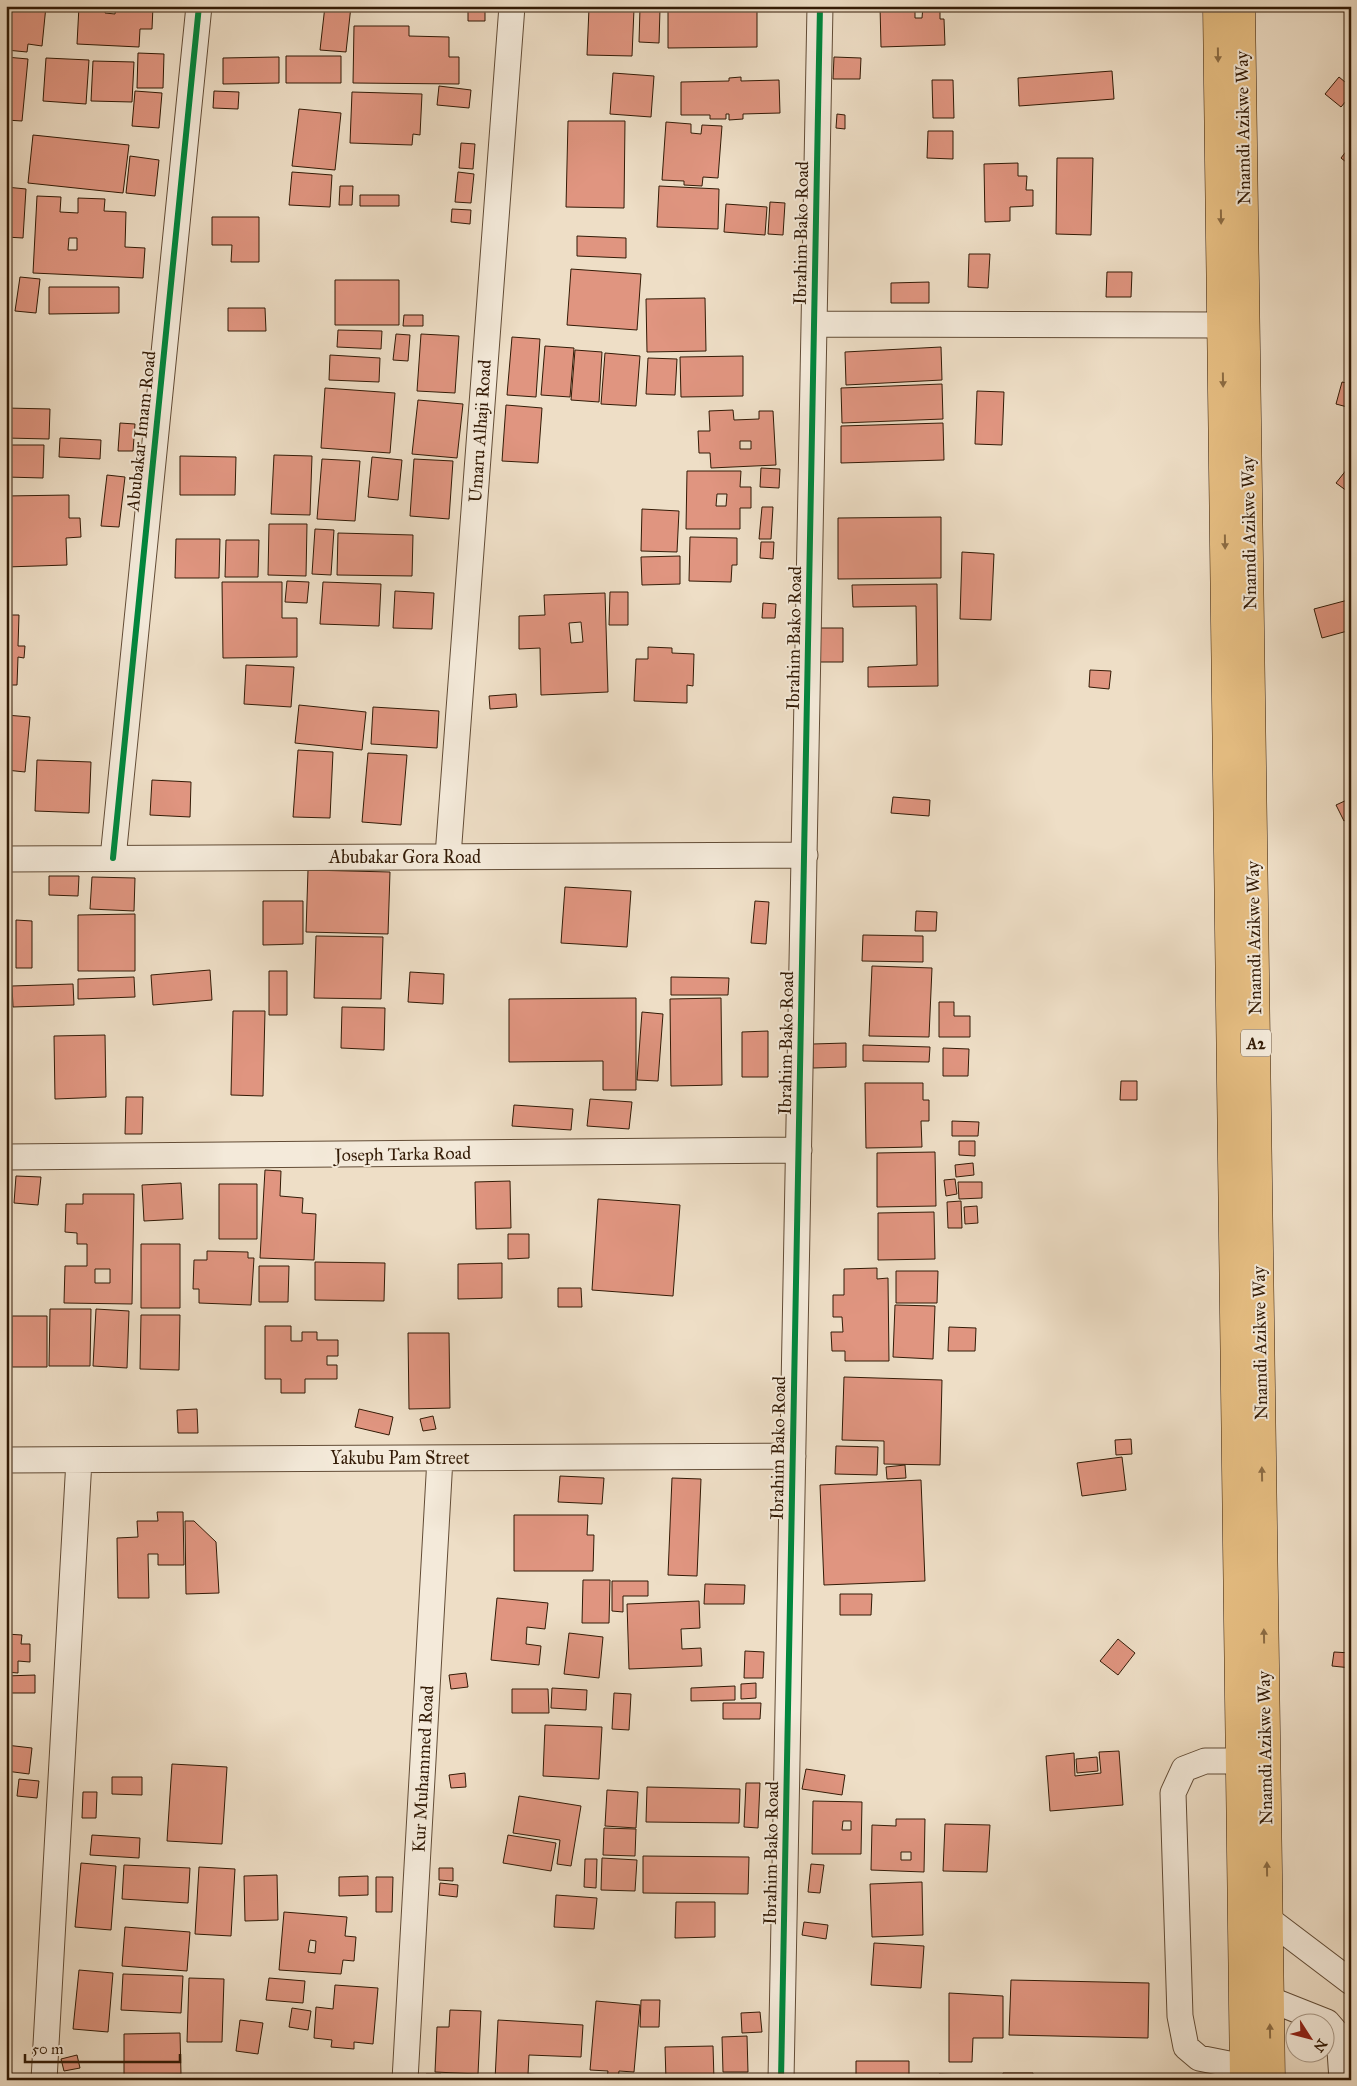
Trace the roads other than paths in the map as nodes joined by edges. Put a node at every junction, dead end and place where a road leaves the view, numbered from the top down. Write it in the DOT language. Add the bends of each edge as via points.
graph roads {
  1 [pos="199,6"];
  2 [pos="512,6"];
  3 [pos="820,6"];
  4 [pos="1217,6"];
  5 [pos="1241,6"];
  6 [pos="1232,159"];
  7 [pos="814,324"];
  8 [pos="1222,326"];
  9 [pos="805,855"];
  10 [pos="448,856"];
  11 [pos="113,858"];
  12 [pos="6,859"];
  13 [pos="799,1150"];
  14 [pos="6,1157"];
  15 [pos="793,1456"];
  16 [pos="440,1458"];
  17 [pos="6,1460"];
  18 [pos="79,1460"];
  19 [pos="1253,1761"];
  20 [pos="1268,1920"];
  21 [pos="1351,1982"];
  22 [pos="1269,1999"];
  23 [pos="1244,2073"];
  24 [pos="44,2080"];
  25 [pos="405,2080"];
  26 [pos="781,2080"];
  27 [pos="1270,2080"];
  28 [pos="1342,2080"];
  1 -- 11 [label="street, Abubakar Imam Road"];
  2 -- 10 [label="street, Umaru Alhaji Road"];
  3 -- 7 [label="street, Ibrahim Bako Road"];
  4 -- 6 [label="highway, Nnamdi Azikwe Way / A2, one-way"];
  5 -- 6 [label="highway, Nnamdi Azikwe Way / A2"];
  6 -- 8 [label="highway, Nnamdi Azikwe Way / A2, one-way"];
  19 -- 6 [label="highway, Nnamdi Azikwe Way / A2, one-way"];
  7 -- 8 [label="street"];
  7 -- 9 [label="street, Ibrahim Bako Road"];
  8 -- 19 [label="highway, Nnamdi Azikwe Way / A2, one-way"];
  9 -- 10 [label="street, Abubakar Gora Road"];
  9 -- 13 [label="street, Ibrahim Bako Road"];
  10 -- 11 [label="street, Abubakar Gora Road"];
  11 -- 12 [label="street, Abubakar Gora Road"];
  13 -- 14 [label="street, Joseph Tarka Road"];
  13 -- 15 [label="street, Ibrahim Bako Road"];
  15 -- 16 [label="street, Yakubu Pam Street"];
  15 -- 26 [label="street, Ibrahim Bako Road"];
  16 -- 18 [label="street, Yakubu Pam Street"];
  16 -- 25 [label="street, Kur Muhammed Road"];
  17 -- 18 [label="street, Yakubu Pam Street"];
  18 -- 24 [label="street"];
  20 -- 19 [label="highway, Nnamdi Azikwe Way / A2, one-way"];
  19 -- 23 [label="highway, Nnamdi Azikwe Way / A2"];
  19 -- 23 [label="street" via="1205,1761 1184,1769 1173,1793 1180,2016 1186,2047 1199,2058"];
  20 -- 21 [label="street"];
  20 -- 22 [label="highway, Nnamdi Azikwe Way / A2"];
  27 -- 22 [label="highway, Nnamdi Azikwe Way / A2, one-way"];
  22 -- 28 [label="street" via="1327,2022 1339,2036"];
}
